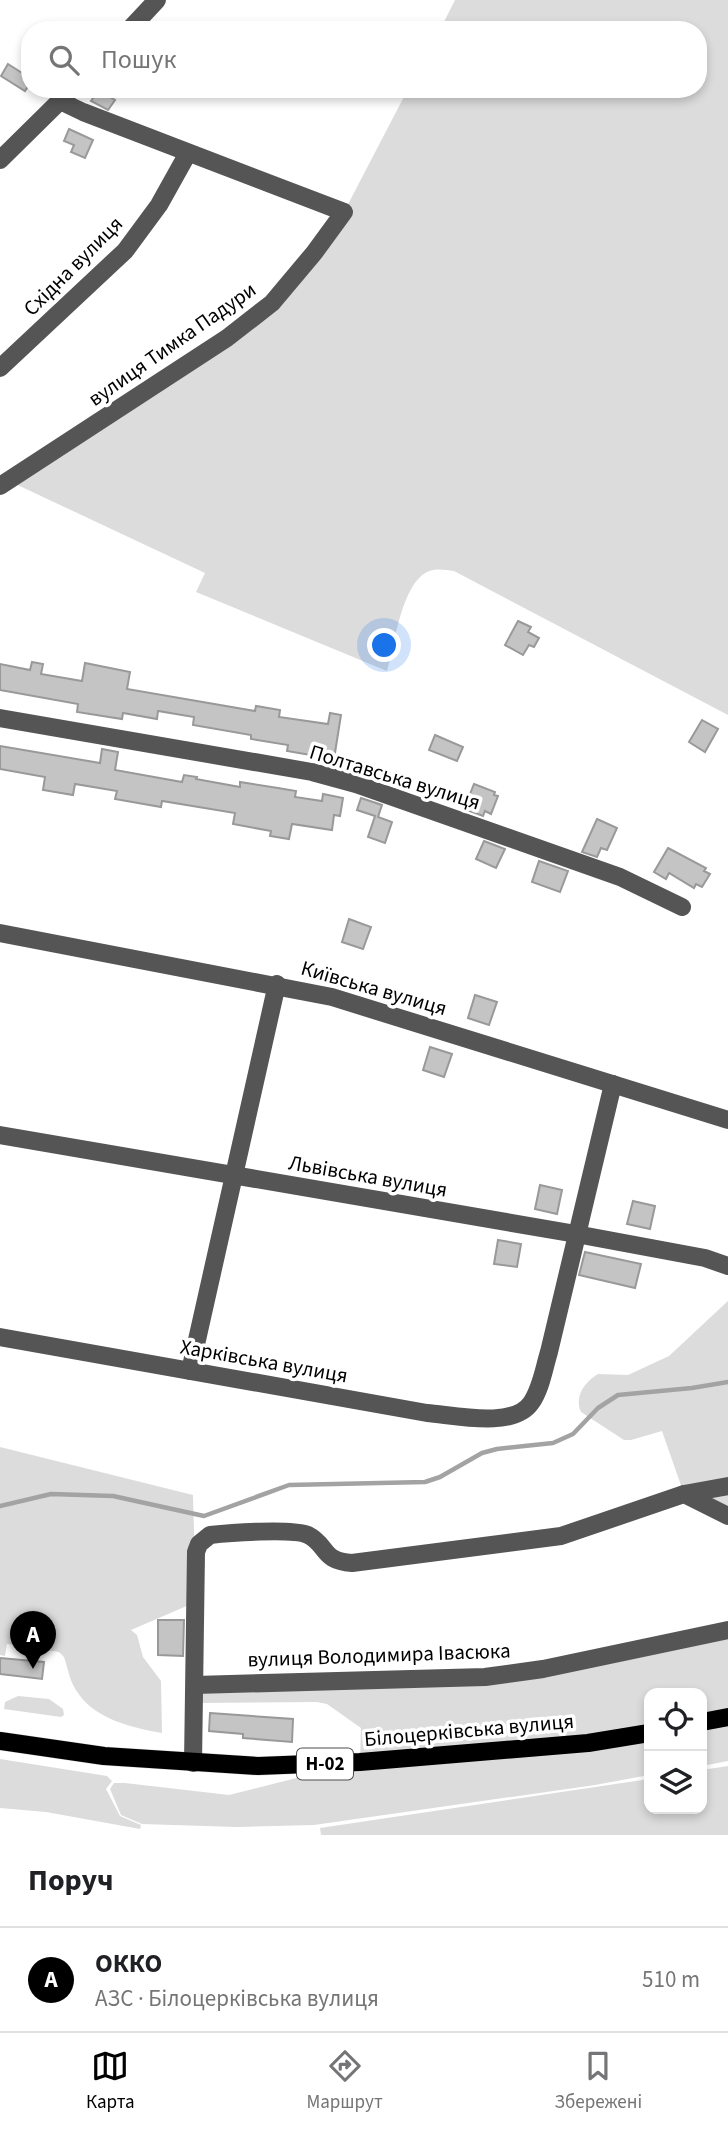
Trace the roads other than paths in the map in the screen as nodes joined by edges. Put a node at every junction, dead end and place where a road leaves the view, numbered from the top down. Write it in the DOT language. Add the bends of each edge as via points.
graph roads {
  1 [pos="157,0"];
  2 [pos="137,21"];
  3 [pos="63,98"];
  4 [pos="72,98"];
  5 [pos="188,153"];
  6 [pos="0,160"];
  7 [pos="0,368"];
  8 [pos="0,486"];
  9 [pos="0,718"];
  10 [pos="682,906"];
  11 [pos="0,933"];
  12 [pos="277,984"];
  13 [pos="613,1084"];
  14 [pos="728,1120"];
  15 [pos="0,1135"];
  16 [pos="235,1177"];
  17 [pos="576,1234"];
  18 [pos="728,1266"];
  19 [pos="0,1338"];
  20 [pos="190,1371"];
  21 [pos="728,1486"];
  22 [pos="684,1494"];
  23 [pos="728,1516"];
  24 [pos="728,1630"];
  25 [pos="195,1685"];
  26 [pos="728,1717"];
  27 [pos="707,1721"];
  28 [pos="644,1733"];
  29 [pos="0,1741"];
  30 [pos="193,1763"];
  1 -- 2 [label="street"];
  3 -- 6 [label="street"];
  4 -- 5 [label="street"];
  5 -- 7 [label="street, Східна вулиця" via="159,205 125,251"];
  5 -- 8 [label="street, вулиця Тимка Падури" via="344,212 286,287 256,317"];
  9 -- 10 [label="street, Полтавська вулиця" via="312,772 356,784 620,877"];
  11 -- 12 [label="street, Київська вулиця"];
  12 -- 13 [label="street, Київська вулиця" via="332,996"];
  12 -- 16 [label="street"];
  13 -- 14 [label="street, Київська вулиця"];
  13 -- 17 [label="street"];
  15 -- 16 [label="street, Львівська вулиця"];
  16 -- 17 [label="street, Львівська вулиця"];
  16 -- 20 [label="street"];
  17 -- 18 [label="street, Львівська вулиця"];
  17 -- 20 [label="street, Харківська вулиця" via="540,1385 521,1413 491,1419 427,1413"];
  19 -- 20 [label="street, Харківська вулиця"];
  21 -- 22 [label="street"];
  22 -- 23 [label="street"];
  22 -- 25 [label="street" via="561,1536 352,1563 331,1559 314,1539 299,1533 210,1535 196,1552"];
  24 -- 25 [label="street, вулиця Володимира Івасюка" via="485,1677"];
  25 -- 30 [label="street"];
  26 -- 27 [label="main road"];
  28 -- 30 [label="main road, Білоцерківська вулиця / Н-02" via="588,1743 360,1762"];
  29 -- 30 [label="main road, Білоцерківська вулиця / Н-02"];
}
